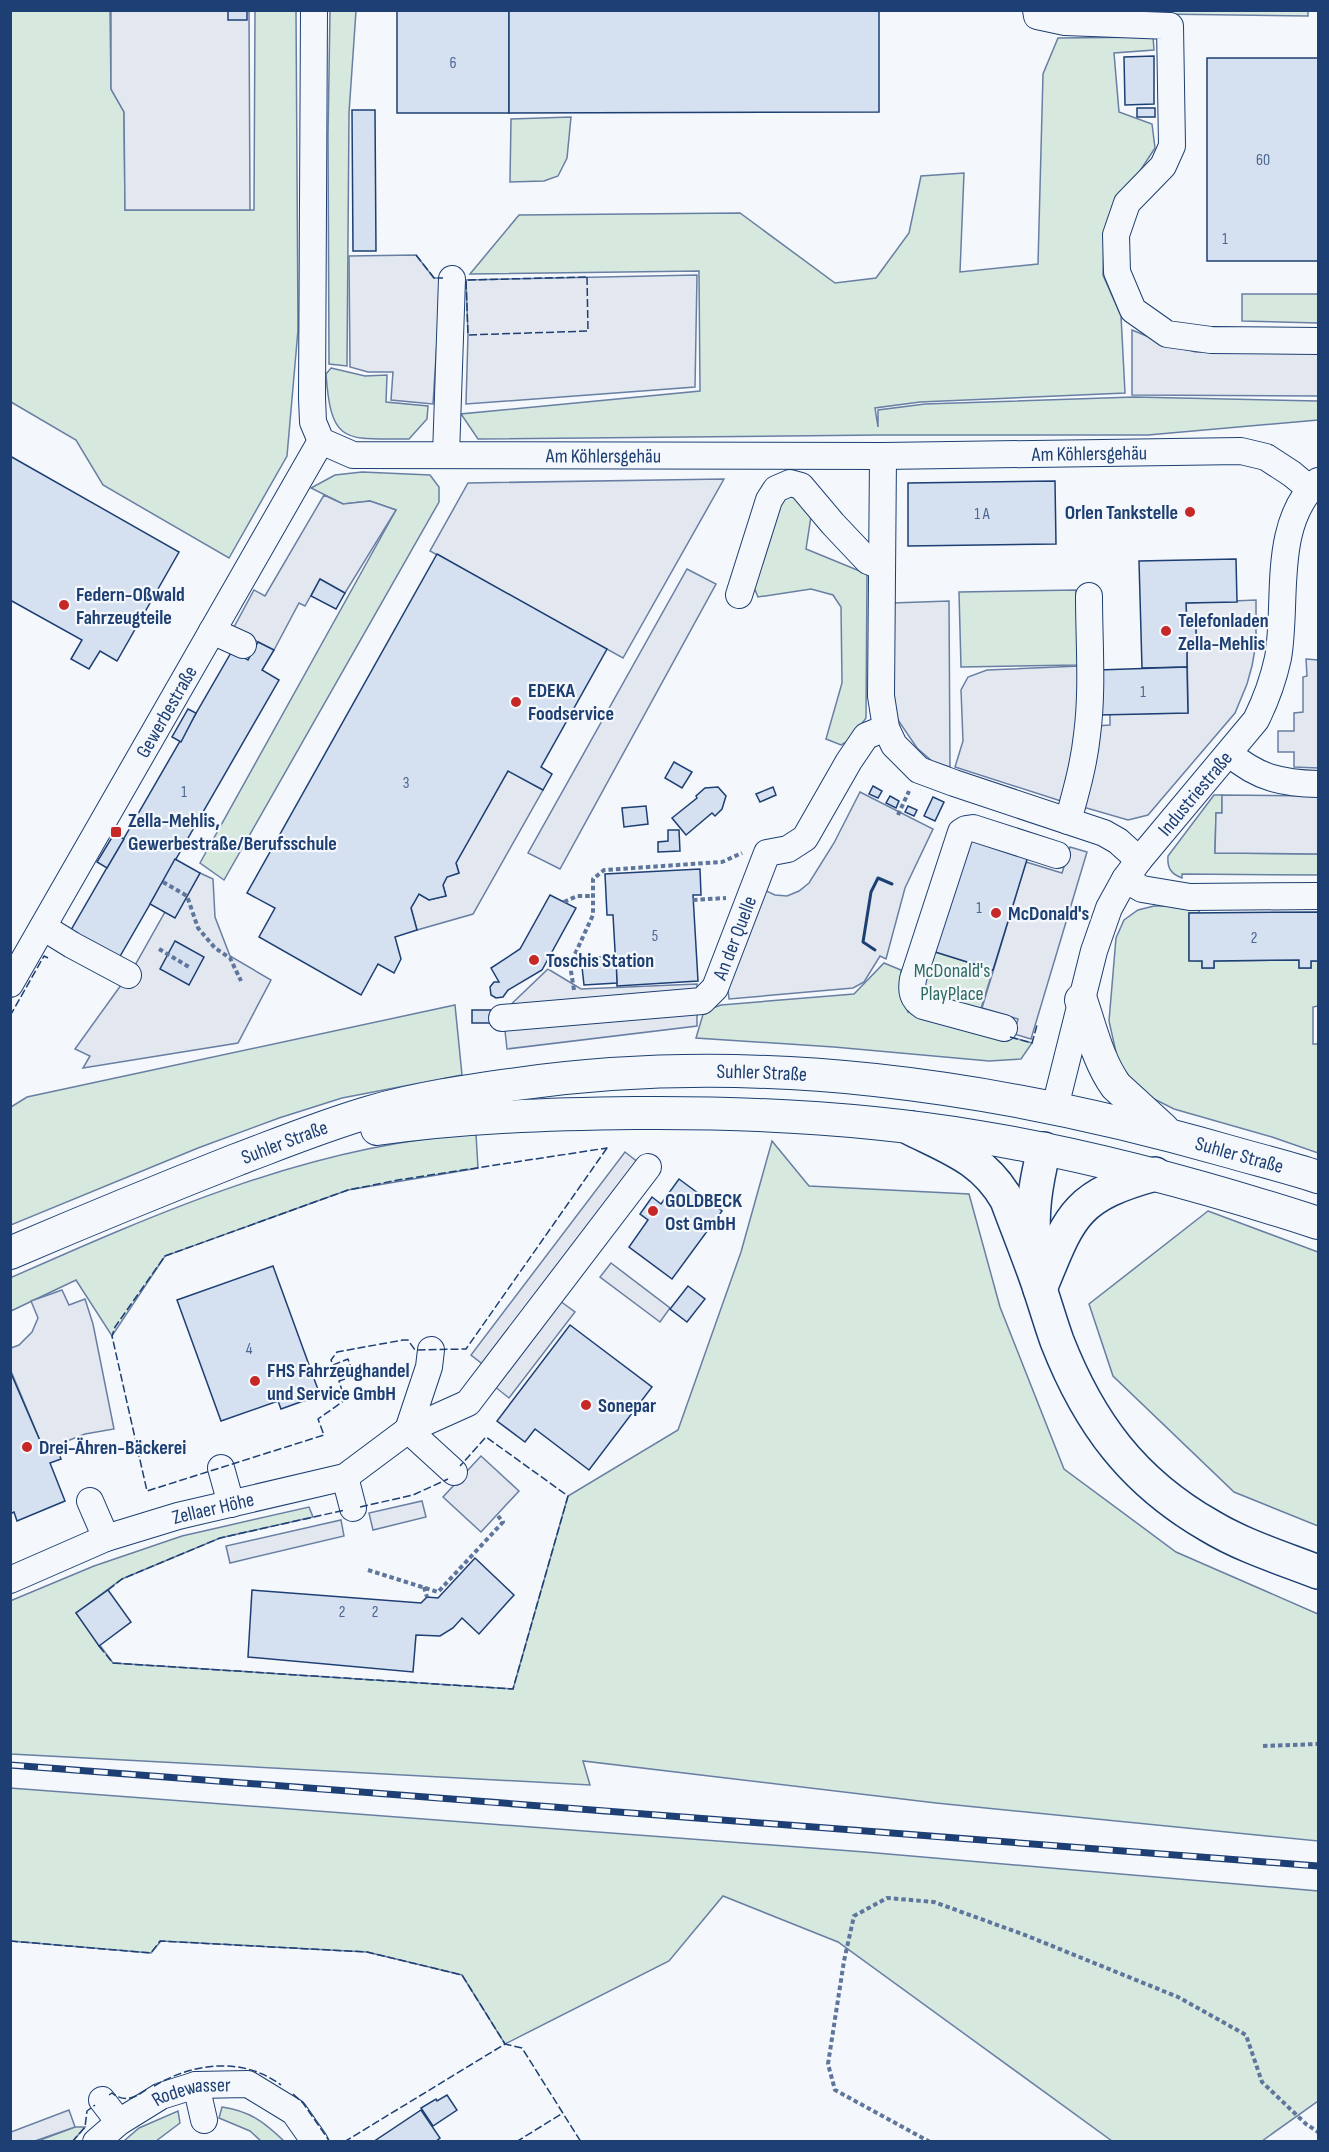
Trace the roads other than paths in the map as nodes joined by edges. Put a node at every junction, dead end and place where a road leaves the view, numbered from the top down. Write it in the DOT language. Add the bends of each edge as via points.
graph roads {
  1 [pos="314,10"];
  2 [pos="1036,10"];
  3 [pos="452,279"];
  4 [pos="1318,341"];
  5 [pos="321,441"];
  6 [pos="446,455"];
  7 [pos="883,456"];
  8 [pos="1314,485"];
  9 [pos="881,566"];
  10 [pos="739,596"];
  11 [pos="1089,596"];
  12 [pos="212,631"];
  13 [pos="243,645"];
  14 [pos="886,728"];
  15 [pos="1230,754"];
  16 [pos="1318,784"];
  17 [pos="1068,821"];
  18 [pos="1057,855"];
  19 [pos="1132,869"];
  20 [pos="1318,896"];
  21 [pos="43,927"];
  22 [pos="60,957"];
  23 [pos="128,975"];
  24 [pos="10,984"];
  25 [pos="1081,1000"];
  26 [pos="502,1018"];
  27 [pos="1005,1028"];
  28 [pos="1055,1107"];
  29 [pos="910,1128"];
  30 [pos="1168,1134"];
  31 [pos="1044,1149"];
  32 [pos="648,1167"];
  33 [pos="207,1172"];
  34 [pos="1155,1174"];
  35 [pos="1318,1177"];
  36 [pos="1318,1223"];
  37 [pos="10,1253"];
  38 [pos="1040,1289"];
  39 [pos="431,1350"];
  40 [pos="408,1430"];
  41 [pos="221,1468"];
  42 [pos="454,1472"];
  43 [pos="345,1477"];
  44 [pos="90,1501"];
  45 [pos="231,1504"];
  46 [pos="352,1508"];
  47 [pos="106,1538"];
  48 [pos="1318,1572"];
  49 [pos="12,1574"];
  50 [pos="196,2085"];
  51 [pos="102,2100"];
  52 [pos="204,2120"];
  53 [pos="119,2122"];
  54 [pos="96,2142"];
  55 [pos="315,2142"];
  1 -- 5 [label="street" via="312,398"];
  2 -- 4 [label="street" via="1037,16 1065,22 1170,26 1172,146 1163,166 1127,203 1116,235 1117,272 1133,310 1167,333 1211,340"];
  3 -- 6 [label="street"];
  5 -- 6 [label="street, Am Köhlersgehäu" via="353,455"];
  5 -- 12 [label="street, Gewerbestraße"];
  6 -- 7 [label="street, Am Köhlersgehäu"];
  7 -- 8 [label="street, Am Köhlersgehäu" via="1241,451 1266,457"];
  7 -- 9 [label="street"];
  8 -- 15 [label="street, Industriestraße" via="1290,530 1278,657 1269,694 1256,720"];
  9 -- 10 [label="street" via="868,561 801,486 790,483 776,489 769,500"];
  9 -- 14 [label="street" via="887,618 881,696"];
  11 -- 17 [label="street" via="1092,736 1079,763"];
  12 -- 13 [label="street"];
  12 -- 21 [label="street, Gewerbestraße"];
  14 -- 17 [label="street" via="894,745 919,770 983,784"];
  14 -- 26 [label="street, An der Quelle" via="866,736 805,838 788,849 767,853 715,988 702,1001"];
  15 -- 16 [label="street" via="1266,777"];
  15 -- 19 [label="street, Industriestraße"];
  17 -- 19 [label="street" via="1118,841"];
  18 -- 27 [label="street" via="973,828 961,832 912,979 913,996 922,1006"];
  19 -- 20 [label="street" via="1142,889 1190,897"];
  19 -- 25 [label="street, Industriestraße" via="1108,908"];
  21 -- 22 [label="street"];
  21 -- 23 [label="street"];
  21 -- 24 [label="street, Gewerbestraße"];
  25 -- 28 [label="street, Industriestraße"];
  25 -- 30 [label="main road" via="1110,1078"];
  28 -- 30 [label="main road, Suhler Straße"];
  28 -- 31 [label="main road"];
  28 -- 33 [label="main road, Suhler Straße" via="942,1087 816,1073 693,1070 576,1076 450,1093 370,1112"];
  29 -- 31 [label="main road, Suhler Straße"];
  29 -- 33 [label="main road, Suhler Straße" via="764,1114 567,1113 475,1118 357,1131"];
  29 -- 38 [label="highway" via="976,1162 999,1185"];
  30 -- 35 [label="main road, Suhler Straße"];
  31 -- 34 [label="main road, Suhler Straße"];
  31 -- 38 [label="highway" via="1033,1214"];
  32 -- 40 [label="street, Zellaer Höhe" via="468,1403"];
  33 -- 37 [label="main road, Suhler Straße"];
  34 -- 36 [label="main road, Suhler Straße"];
  34 -- 38 [label="highway" via="1103,1191 1078,1211 1060,1239"];
  38 -- 48 [label="highway" via="1075,1383 1106,1436 1140,1476 1212,1528"];
  39 -- 40 [label="street"];
  40 -- 42 [label="street"];
  40 -- 43 [label="street, Zellaer Höhe"];
  41 -- 45 [label="street"];
  43 -- 45 [label="street, Zellaer Höhe"];
  43 -- 46 [label="street"];
  44 -- 47 [label="street"];
  45 -- 47 [label="street, Zellaer Höhe"];
  47 -- 49 [label="street, Zellaer Höhe"];
  50 -- 52 [label="street"];
  50 -- 53 [label="street, Rodewasser" via="161,2096"];
  50 -- 55 [label="street, Rodewasser" via="248,2084 282,2096"];
  51 -- 53 [label="street"];
  53 -- 54 [label="street, Rodewasser"];
}
